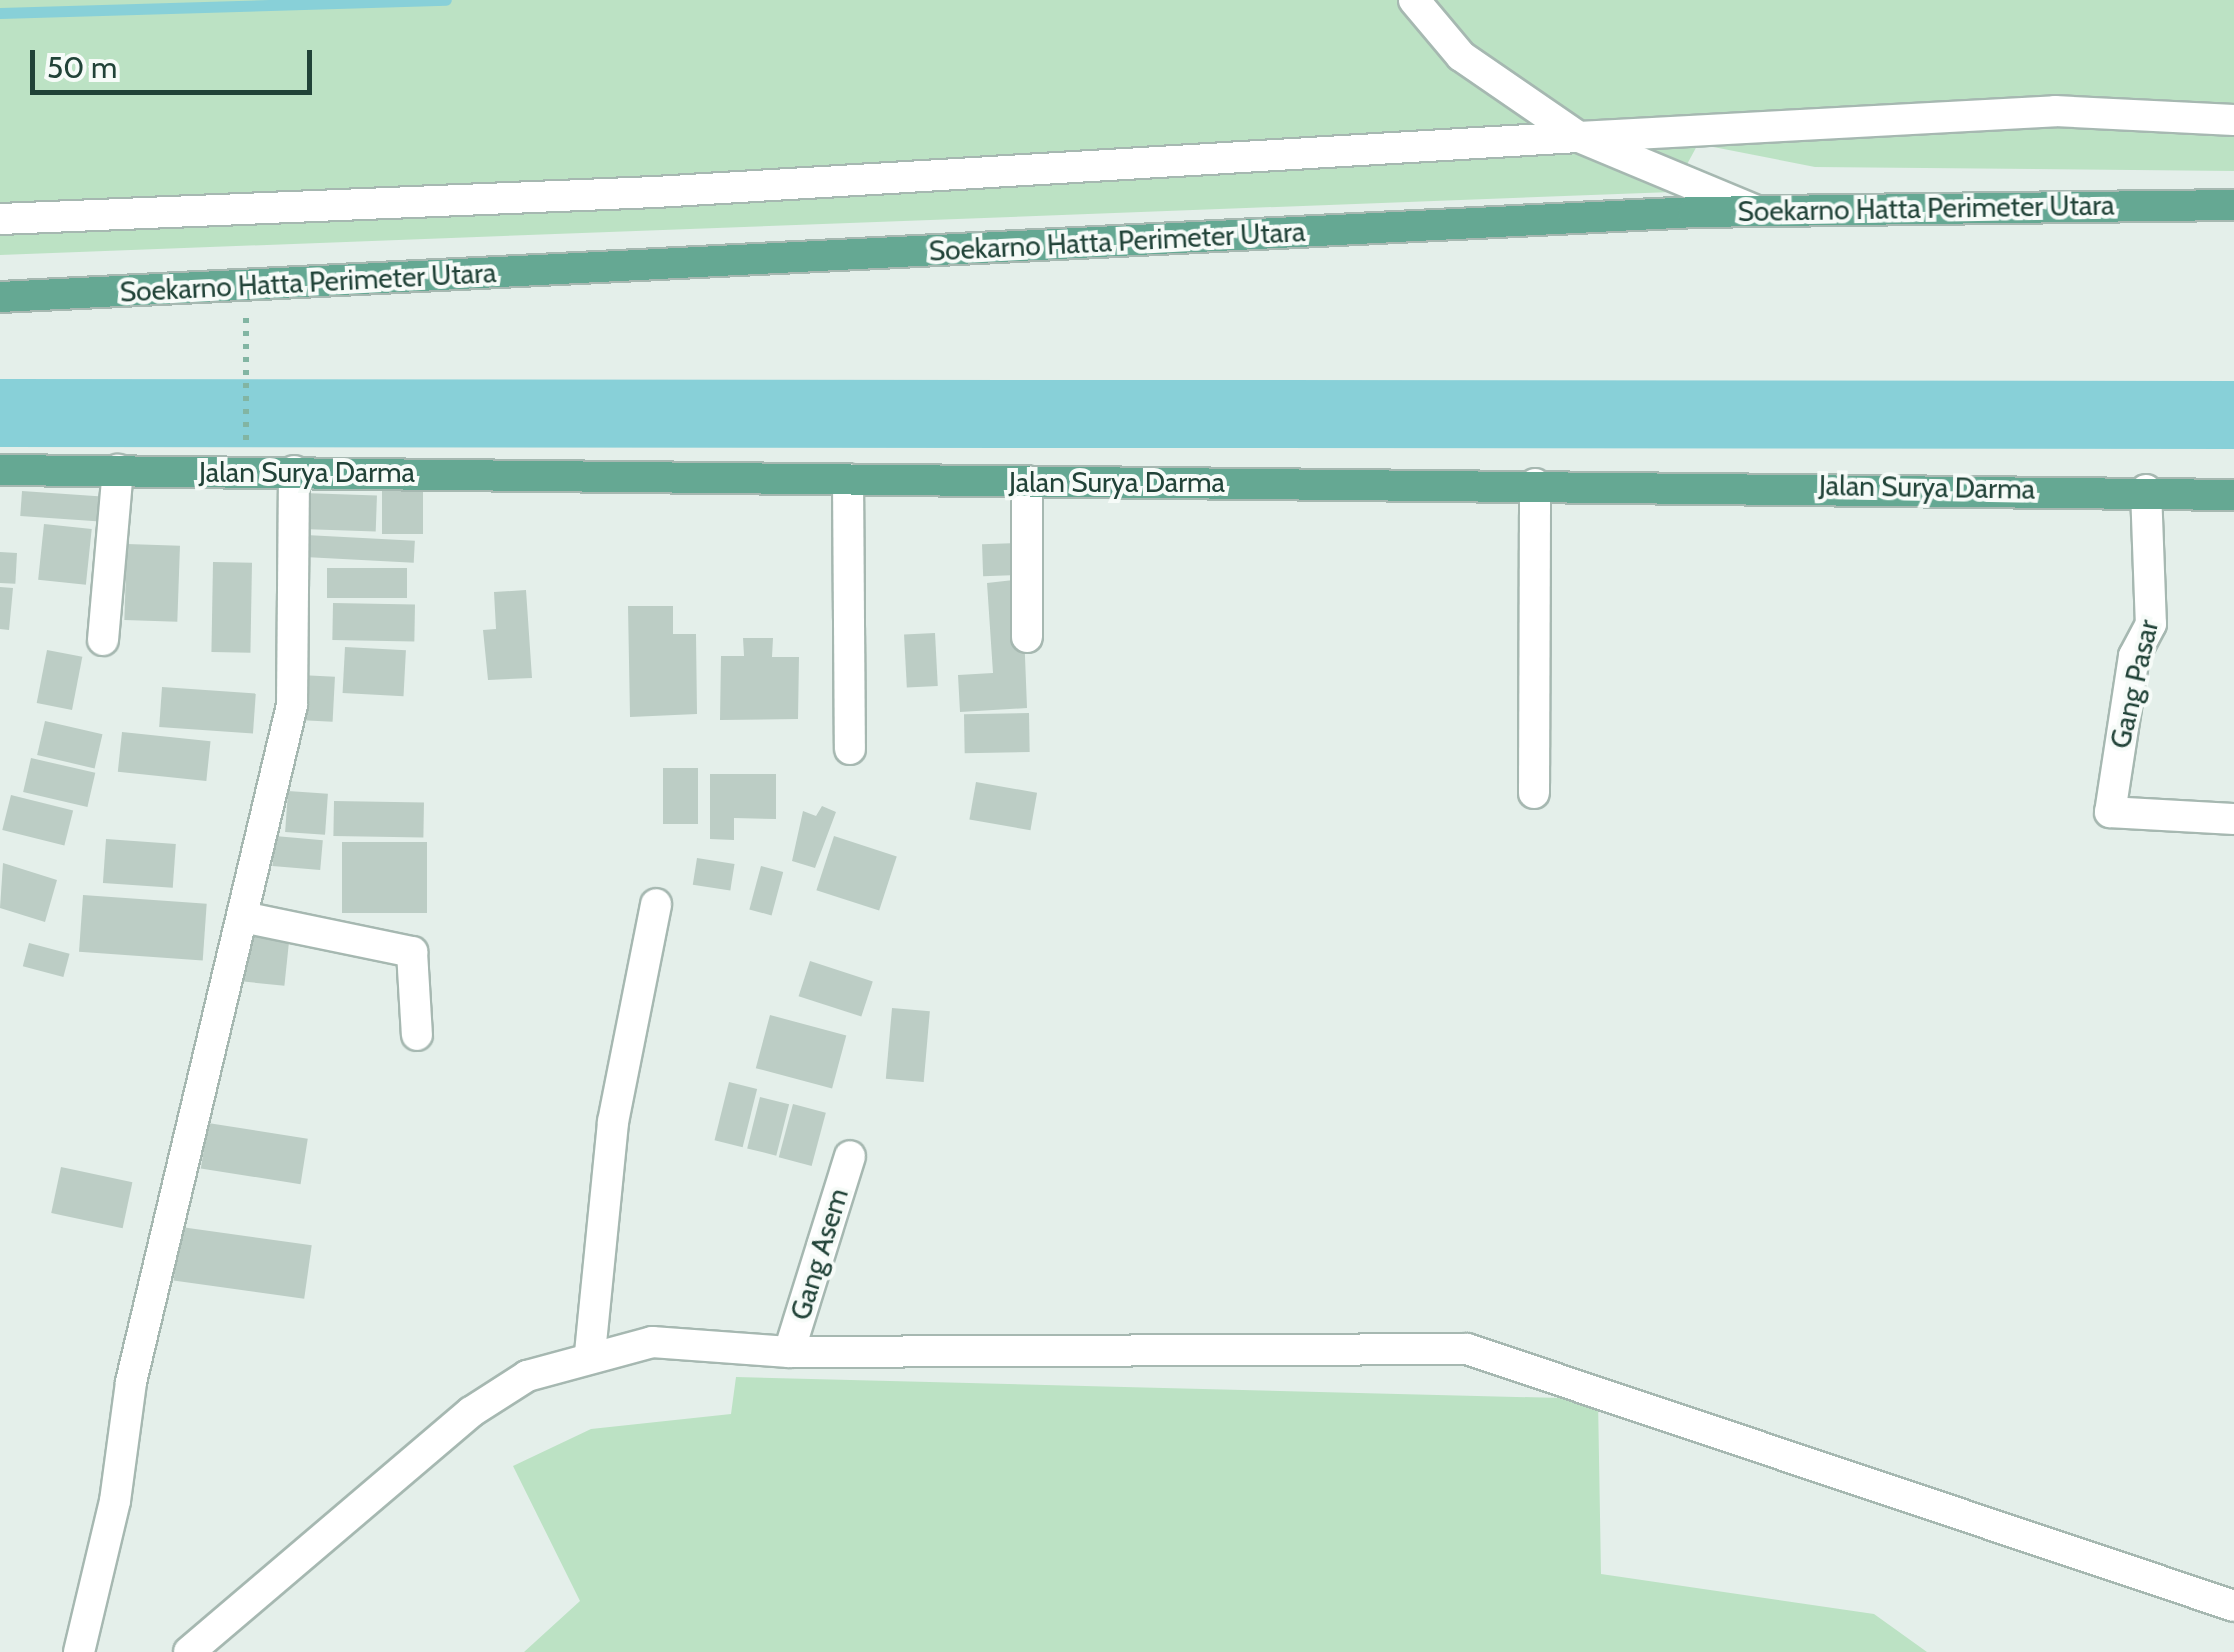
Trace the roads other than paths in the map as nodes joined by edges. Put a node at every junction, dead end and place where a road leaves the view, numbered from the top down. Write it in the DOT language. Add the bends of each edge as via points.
graph roads {
  1 [pos="1414,0"];
  2 [pos="2234,120"];
  3 [pos="1579,137"];
  4 [pos="2234,205"];
  5 [pos="1754,210"];
  6 [pos="0,218"];
  7 [pos="0,297"];
  8 [pos="0,470"];
  9 [pos="118,470"];
  10 [pos="294,471"];
  11 [pos="848,479"];
  12 [pos="1028,481"];
  13 [pos="1535,484"];
  14 [pos="2146,490"];
  15 [pos="2234,495"];
  16 [pos="1027,637"];
  17 [pos="103,640"];
  18 [pos="850,750"];
  19 [pos="1534,793"];
  20 [pos="2234,819"];
  21 [pos="656,904"];
  22 [pos="244,917"];
  23 [pos="417,1035"];
  24 [pos="850,1156"];
  25 [pos="788,1352"];
  26 [pos="590,1353"];
  27 [pos="2234,1606"];
  28 [pos="79,1652"];
  29 [pos="189,1652"];
  1 -- 3 [label="street" via="1461,56"];
  2 -- 3 [label="street" via="2055,111"];
  3 -- 5 [label="street"];
  3 -- 6 [label="street" via="655,192"];
  4 -- 5 [label="main road, Soekarno Hatta Perimeter Utara"];
  5 -- 7 [label="main road, Soekarno Hatta Perimeter Utara"];
  8 -- 9 [label="main road, Jalan Surya Darma"];
  9 -- 10 [label="main road, Jalan Surya Darma"];
  9 -- 17 [label="street"];
  10 -- 11 [label="main road, Jalan Surya Darma"];
  10 -- 22 [label="street" via="292,704"];
  11 -- 12 [label="main road, Jalan Surya Darma"];
  11 -- 18 [label="street"];
  12 -- 13 [label="main road, Jalan Surya Darma"];
  12 -- 16 [label="street"];
  13 -- 14 [label="main road, Jalan Surya Darma"];
  13 -- 19 [label="street"];
  14 -- 15 [label="main road, Jalan Surya Darma"];
  14 -- 20 [label="street, Gang Pasar" via="2151,624 2134,656 2110,812"];
  21 -- 26 [label="street" via="613,1122"];
  22 -- 23 [label="street" via="412,952"];
  22 -- 28 [label="street" via="131,1382"];
  24 -- 25 [label="street, Gang Asem"];
  25 -- 26 [label="street" via="652,1342"];
  25 -- 27 [label="street" via="1467,1349"];
  26 -- 29 [label="street" via="472,1412"];
}
